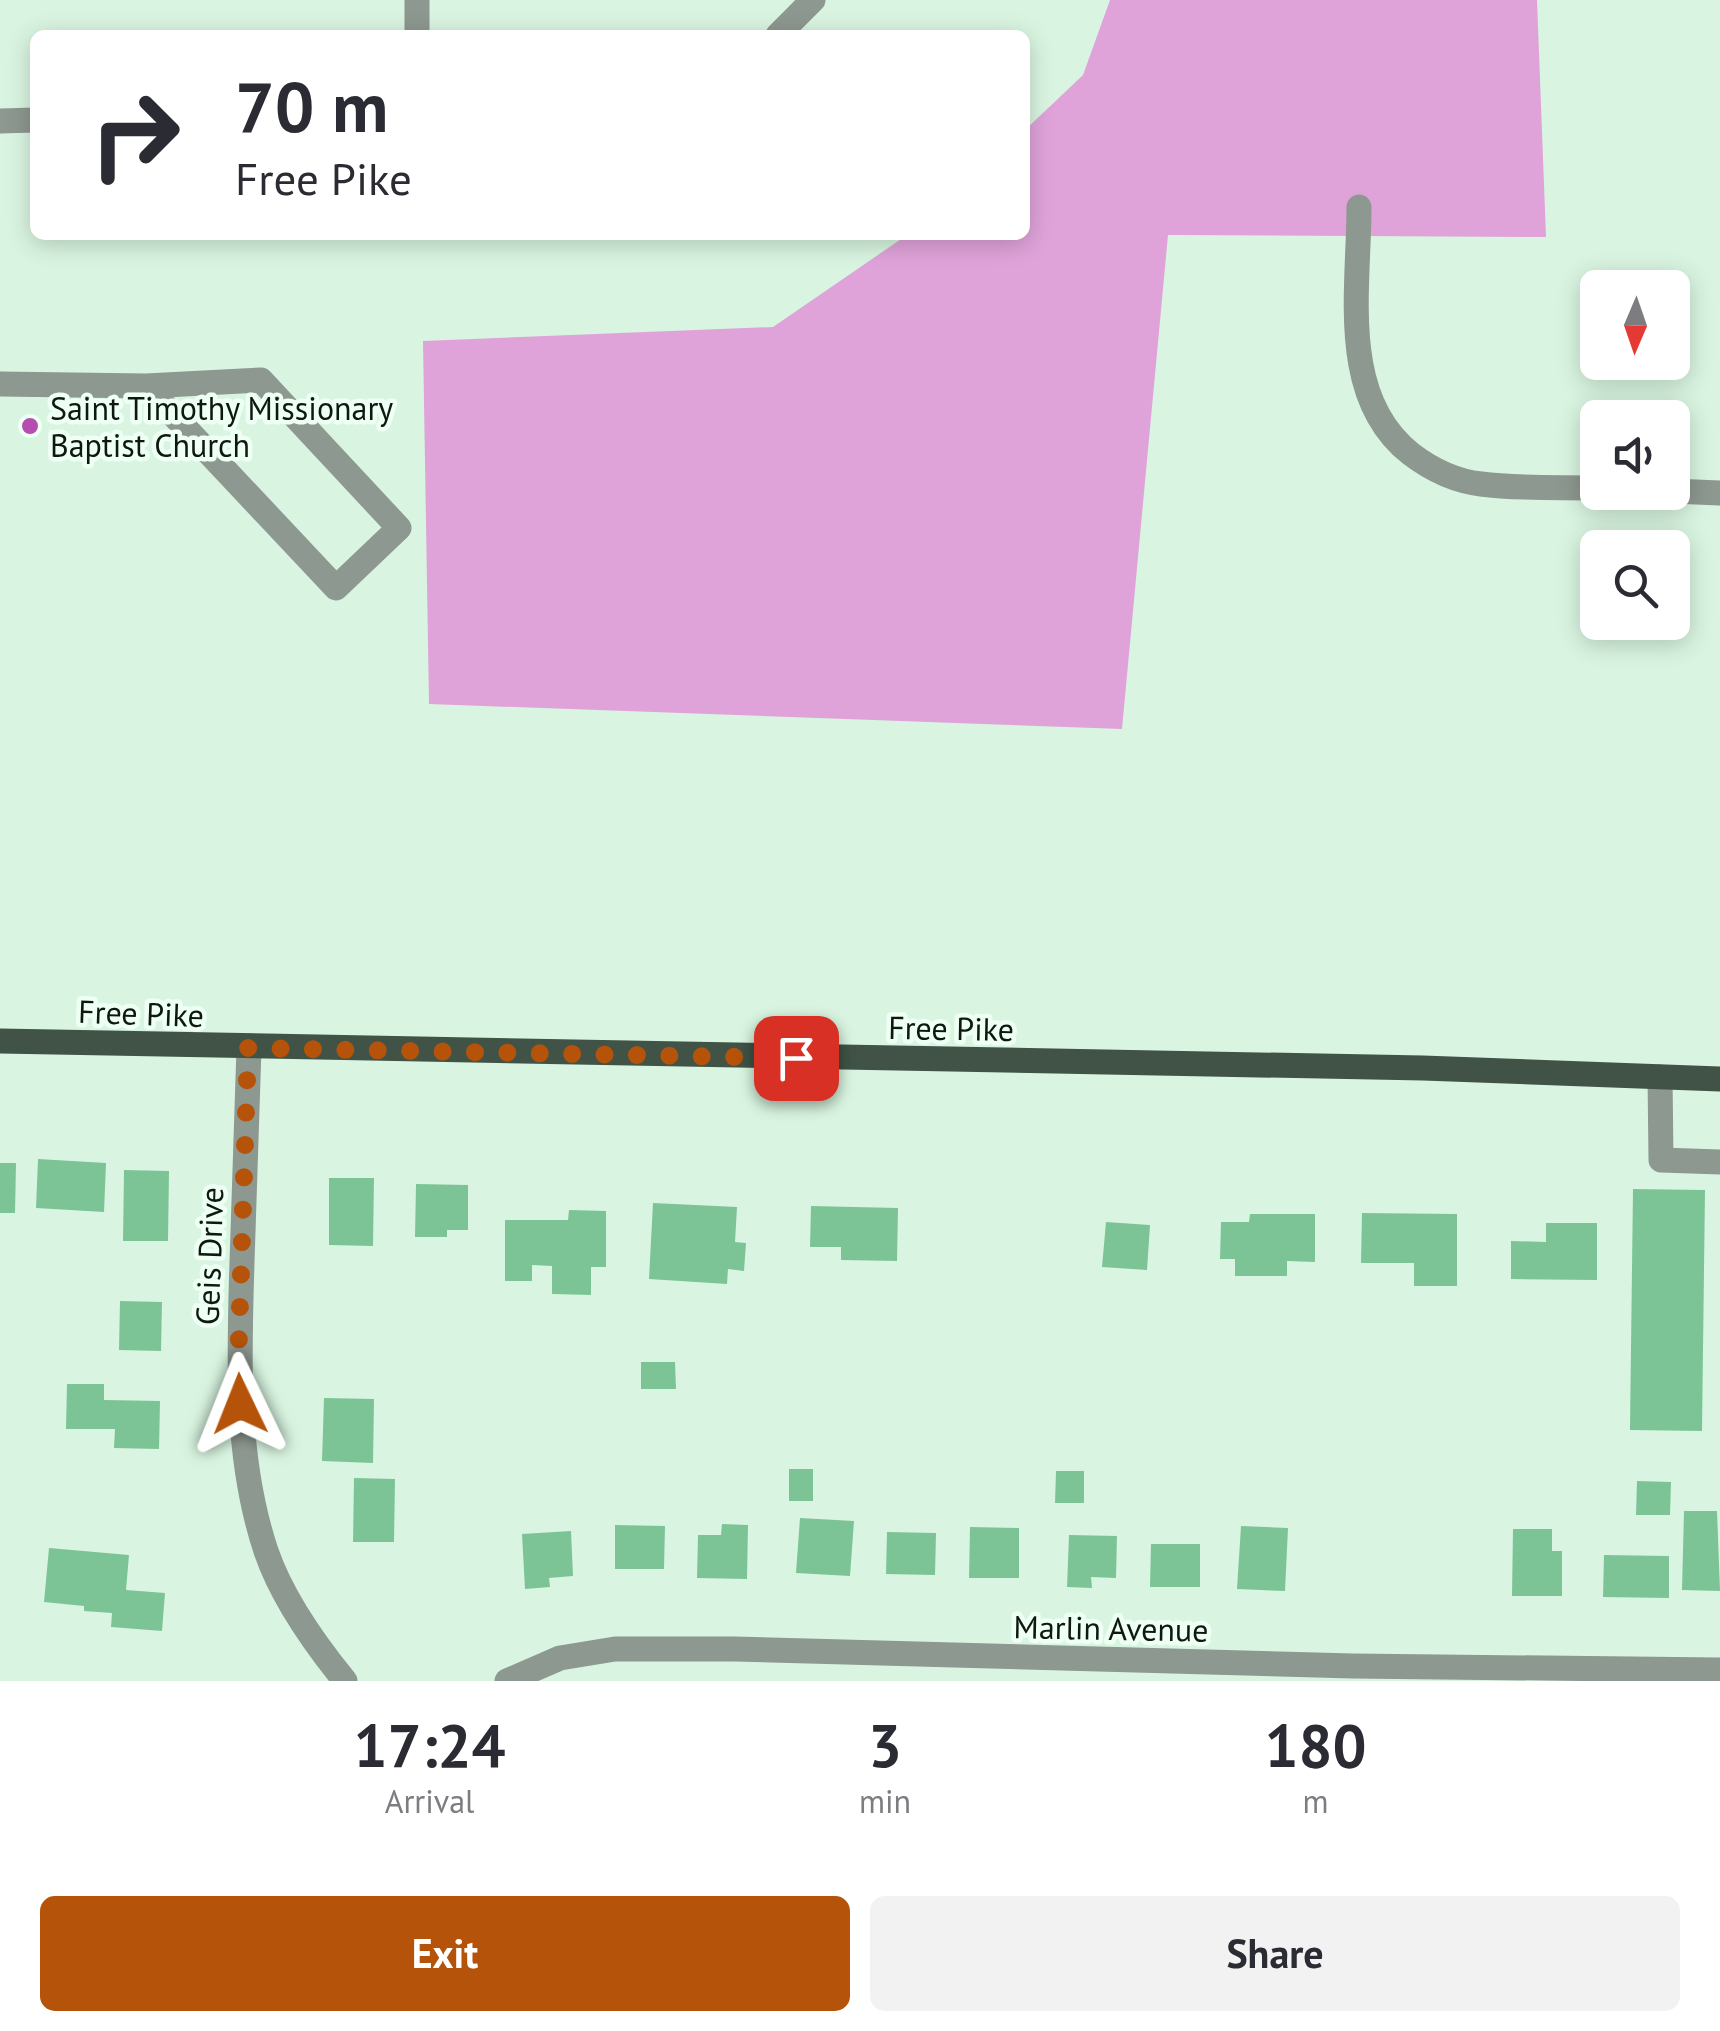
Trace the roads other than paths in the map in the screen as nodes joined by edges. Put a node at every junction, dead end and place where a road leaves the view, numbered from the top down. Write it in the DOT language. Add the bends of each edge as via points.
graph roads {
  1 [pos="417,0"];
  2 [pos="814,0"];
  3 [pos="416,30"];
  4 [pos="783,30"];
  5 [pos="30,120"];
  6 [pos="0,121"];
  7 [pos="1359,207"];
  8 [pos="0,384"];
  9 [pos="146,386"];
  10 [pos="1580,487"];
  11 [pos="1690,492"];
  12 [pos="1720,493"];
  13 [pos="0,1041"];
  14 [pos="248,1048"];
  15 [pos="1660,1078"];
  16 [pos="1720,1080"];
  17 [pos="1720,1162"];
  18 [pos="898,1668"];
  19 [pos="1720,1670"];
  20 [pos="1353,1674"];
  21 [pos="345,1681"];
  22 [pos="507,1681"];
  1 -- 3 [label="street"];
  2 -- 4 [label="street"];
  5 -- 6 [label="street"];
  7 -- 10 [label="street" via="1358,357 1382,423 1425,464 1453,478"];
  8 -- 9 [label="street"];
  9 -- 9 [label="street" via="336,588 399,528 261,380"];
  11 -- 12 [label="street"];
  13 -- 14 [label="main road, Free Pike"];
  14 -- 15 [label="main road, Free Pike"];
  14 -- 21 [label="street, Geis Drive" via="238,1368 244,1438 267,1553 294,1609"];
  15 -- 16 [label="main road, Free Pike"];
  15 -- 17 [label="street" via="1661,1160"];
  18 -- 20 [label="street, Marlin Avenue"];
  18 -- 22 [label="street, Marlin Avenue" via="734,1649 614,1650 560,1658"];
  19 -- 20 [label="street, Marlin Avenue"];
}
